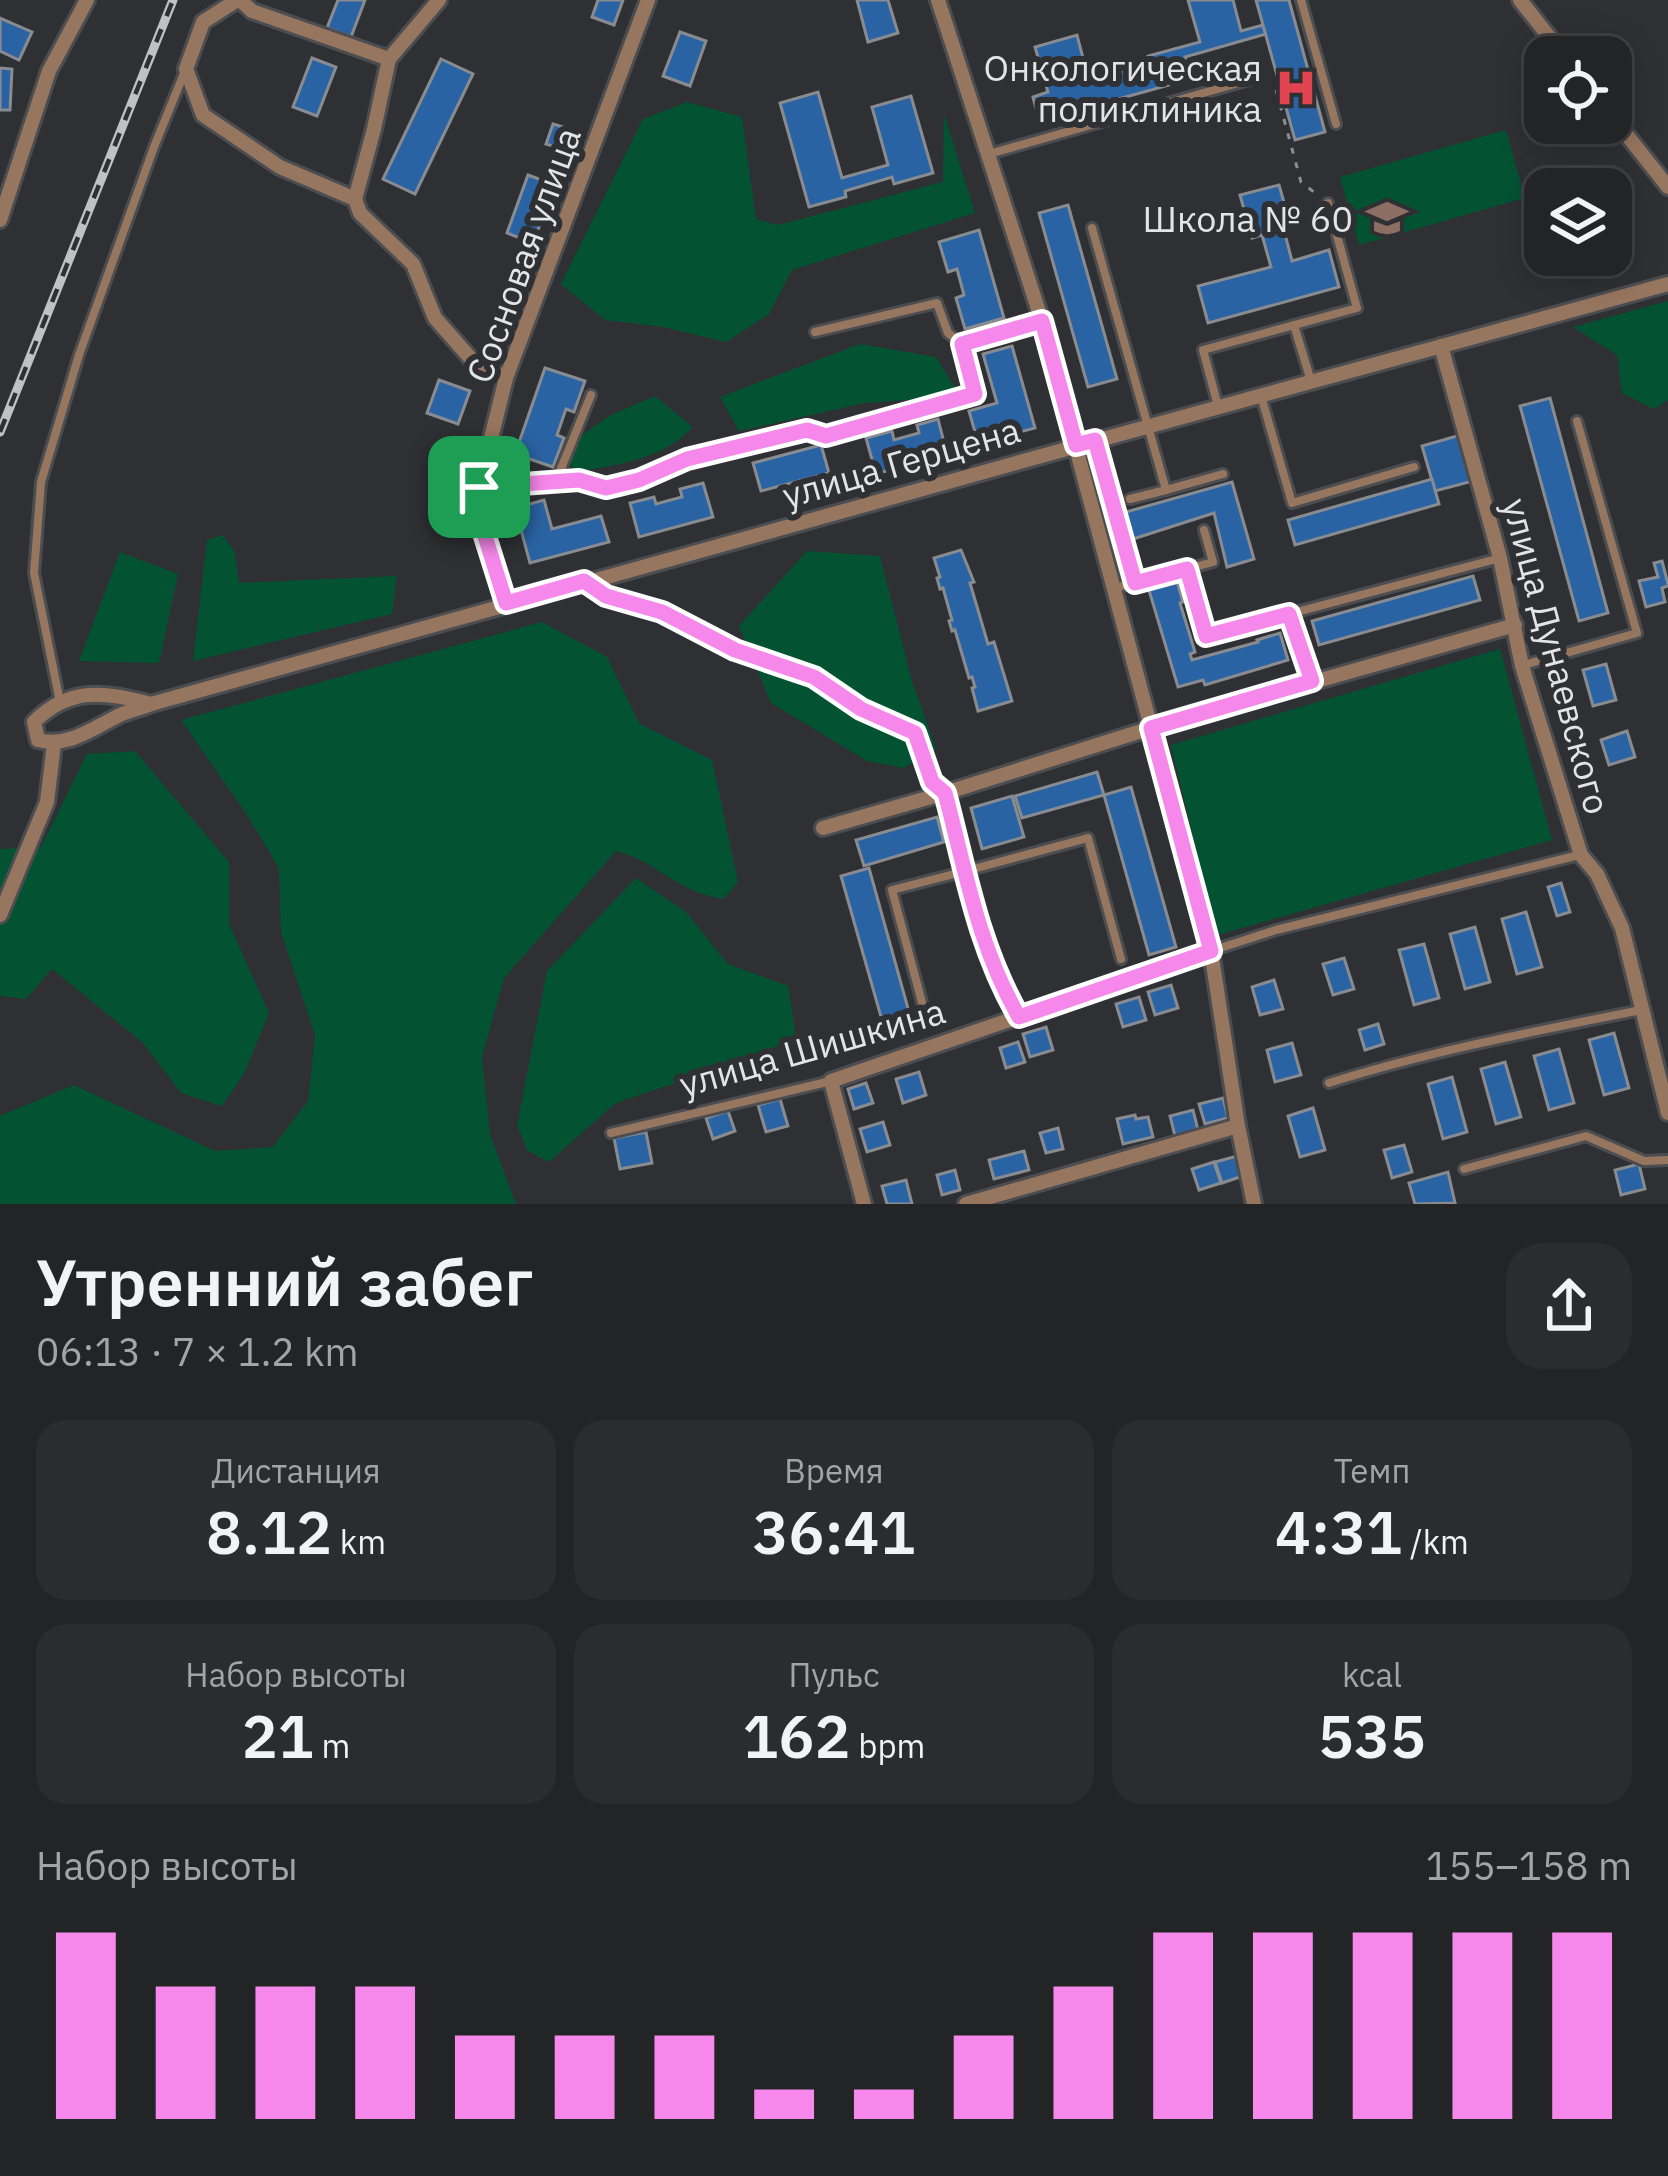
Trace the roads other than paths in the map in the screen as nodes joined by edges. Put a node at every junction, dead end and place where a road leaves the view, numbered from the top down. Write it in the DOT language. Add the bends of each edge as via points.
graph roads {
  1 [pos="87,0"];
  2 [pos="238,0"];
  3 [pos="439,0"];
  4 [pos="648,0"];
  5 [pos="938,0"];
  6 [pos="1301,0"];
  7 [pos="1520,0"];
  8 [pos="1548,36"];
  9 [pos="389,59"];
  10 [pos="186,69"];
  11 [pos="1249,80"];
  12 [pos="1336,124"];
  13 [pos="1632,142"];
  14 [pos="987,154"];
  15 [pos="1668,187"];
  16 [pos="355,199"];
  17 [pos="1328,203"];
  18 [pos="0,220"];
  19 [pos="1092,228"];
  20 [pos="1668,284"];
  21 [pos="1042,321"];
  22 [pos="1294,325"];
  23 [pos="815,332"];
  24 [pos="962,344"];
  25 [pos="1441,346"];
  26 [pos="506,378"];
  27 [pos="1311,381"];
  28 [pos="1260,394"];
  29 [pos="591,395"];
  30 [pos="1218,406"];
  31 [pos="1577,421"];
  32 [pos="1147,425"];
  33 [pos="1076,445"];
  34 [pos="1414,467"];
  35 [pos="1223,474"];
  36 [pos="556,482"];
  37 [pos="479,487"];
  38 [pos="1166,490"];
  39 [pos="1130,500"];
  40 [pos="1204,530"];
  41 [pos="1500,558"];
  42 [pos="1187,569"];
  43 [pos="1115,588"];
  44 [pos="506,603"];
  45 [pos="1289,614"];
  46 [pos="1515,625"];
  47 [pos="1522,666"];
  48 [pos="1312,681"];
  49 [pos="60,702"];
  50 [pos="151,704"];
  51 [pos="1151,728"];
  52 [pos="54,744"];
  53 [pos="945,793"];
  54 [pos="823,828"];
  55 [pos="1580,855"];
  56 [pos="966,871"];
  57 [pos="0,915"];
  58 [pos="1211,951"];
  59 [pos="1121,959"];
  60 [pos="1642,1010"];
  61 [pos="1019,1017"];
  62 [pos="928,1025"];
  63 [pos="830,1081"];
  64 [pos="1329,1084"];
  65 [pos="1668,1112"];
  66 [pos="1238,1126"];
  67 [pos="611,1133"];
  68 [pos="1668,1160"];
  69 [pos="1464,1169"];
  70 [pos="864,1204"];
  71 [pos="966,1204"];
  72 [pos="1254,1204"];
  1 -- 18 [label="street" via="49,71"];
  2 -- 9 [label="street"];
  2 -- 10 [label="street" via="203,22"];
  3 -- 9 [label="street"];
  4 -- 26 [label="street, Сосновая улица"];
  5 -- 14 [label="street"];
  6 -- 12 [label="lane"];
  7 -- 8 [label="street"];
  9 -- 16 [label="street"];
  10 -- 16 [label="street" via="203,115 280,167"];
  10 -- 49 [label="lane" via="79,355 41,482 34,573"];
  11 -- 14 [label="lane"];
  13 -- 15 [label="street"];
  14 -- 21 [label="street"];
  16 -- 26 [label="street" via="413,264 435,317 472,359"];
  17 -- 22 [label="lane" via="1357,308"];
  19 -- 32 [label="lane"];
  20 -- 25 [label="street, улица Герцена"];
  21 -- 24 [label="lane"];
  21 -- 33 [label="street"];
  22 -- 27 [label="lane"];
  22 -- 30 [label="lane" via="1203,350"];
  23 -- 24 [label="lane" via="937,304 948,333"];
  24 -- 36 [label="lane" via="975,394 826,436 807,430 687,459 606,488"];
  25 -- 27 [label="street, улица Герцена"];
  25 -- 41 [label="street, улица Дунаевского"];
  26 -- 37 [label="street, Сосновая улица"];
  27 -- 28 [label="street, улица Герцена"];
  28 -- 30 [label="street, улица Герцена"];
  28 -- 34 [label="lane" via="1292,503"];
  29 -- 36 [label="lane"];
  30 -- 32 [label="street, улица Герцена"];
  31 -- 47 [label="lane" via="1637,633"];
  32 -- 33 [label="street, улица Герцена"];
  32 -- 38 [label="lane"];
  33 -- 43 [label="street"];
  33 -- 44 [label="street, улица Герцена"];
  35 -- 38 [label="lane"];
  36 -- 37 [label="lane"];
  37 -- 44 [label="street, Сосновая улица" via="478,514"];
  38 -- 39 [label="lane"];
  40 -- 42 [label="lane" via="1213,562"];
  41 -- 45 [label="lane"];
  41 -- 46 [label="street, улица Дунаевского"];
  42 -- 43 [label="lane"];
  42 -- 45 [label="lane" via="1206,636"];
  43 -- 51 [label="street"];
  44 -- 50 [label="street, улица Герцена"];
  45 -- 48 [label="lane"];
  46 -- 47 [label="street, улица Дунаевского"];
  46 -- 48 [label="street"];
  47 -- 55 [label="street, улица Дунаевского"];
  48 -- 51 [label="street"];
  49 -- 50 [label="street" via="115,694"];
  49 -- 52 [label="street" via="34,722 38,740"];
  50 -- 52 [label="street, улица Герцена"];
  51 -- 53 [label="street"];
  51 -- 58 [label="street"];
  52 -- 57 [label="street" via="47,802"];
  53 -- 54 [label="street"];
  53 -- 56 [label="lane"];
  55 -- 58 [label="lane, улица Шишкина"];
  55 -- 60 [label="street, улица Дунаевского" via="1622,928"];
  56 -- 59 [label="lane" via="1088,838"];
  56 -- 61 [label="lane" via="978,927"];
  56 -- 62 [label="lane" via="892,890"];
  58 -- 61 [label="street, улица Шишкина"];
  58 -- 66 [label="street"];
  60 -- 64 [label="lane"];
  60 -- 65 [label="street, улица Дунаевского"];
  61 -- 63 [label="street, улица Шишкина"];
  63 -- 67 [label="lane, улица Шишкина"];
  63 -- 70 [label="street"];
  66 -- 71 [label="street"];
  66 -- 72 [label="street"];
  68 -- 69 [label="lane" via="1644,1161 1586,1136"];
}
